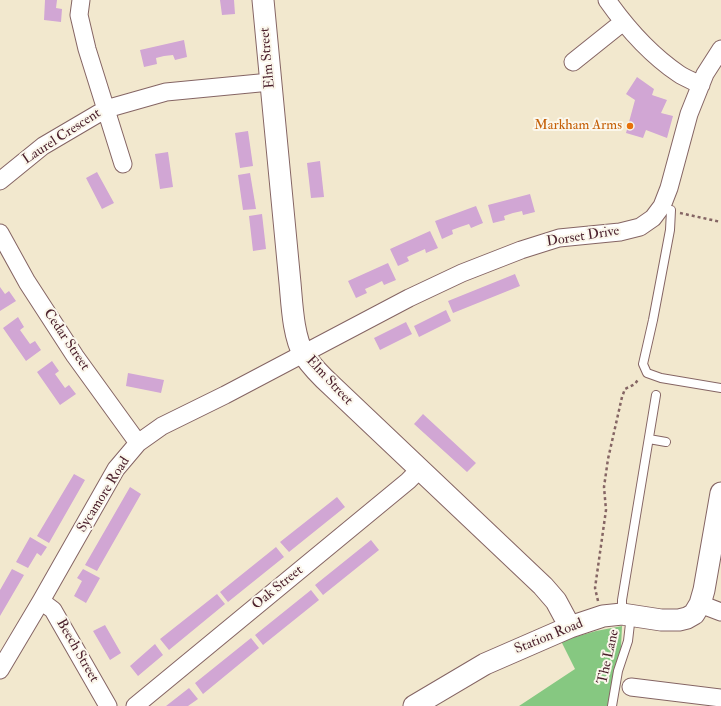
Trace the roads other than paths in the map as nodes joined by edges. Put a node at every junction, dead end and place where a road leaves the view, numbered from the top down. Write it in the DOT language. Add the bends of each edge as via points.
graph roads {
  1 [pos="81,0"];
  2 [pos="263,0"];
  3 [pos="607,0"];
  4 [pos="622,22"];
  5 [pos="721,49"];
  6 [pos="574,62"];
  7 [pos="270,82"];
  8 [pos="701,85"];
  9 [pos="106,108"];
  10 [pos="123,164"];
  11 [pos="0,181"];
  12 [pos="671,210"];
  13 [pos="0,233"];
  14 [pos="304,354"];
  15 [pos="721,388"];
  16 [pos="656,395"];
  17 [pos="649,439"];
  18 [pos="666,442"];
  19 [pos="138,443"];
  20 [pos="420,469"];
  21 [pos="721,493"];
  22 [pos="41,601"];
  23 [pos="697,609"];
  24 [pos="721,612"];
  25 [pos="618,615"];
  26 [pos="570,627"];
  27 [pos="0,670"];
  28 [pos="631,687"];
  29 [pos="721,698"];
  30 [pos="108,706"];
  31 [pos="135,706"];
  32 [pos="414,706"];
  33 [pos="612,706"];
  1 -- 9 [label="street" via="79,15"];
  2 -- 7 [label="street, Elm Street"];
  3 -- 4 [label="street"];
  4 -- 6 [label="street"];
  4 -- 8 [label="street" via="663,62 680,75"];
  5 -- 8 [label="street, Dorset Drive"];
  7 -- 9 [label="street, Laurel Crescent" via="166,92"];
  7 -- 14 [label="street, Elm Street" via="292,304 295,326"];
  8 -- 14 [label="street, Dorset Drive" via="689,114 662,206 640,227 620,232 559,238 498,259 409,298"];
  9 -- 10 [label="street"];
  9 -- 11 [label="street, Laurel Crescent" via="43,146"];
  12 -- 15 [label="lane" via="670,230 643,364 647,373 660,378"];
  13 -- 19 [label="street, Cedar Street" via="27,282 75,356"];
  14 -- 19 [label="street, Sycamore Road" via="162,426"];
  14 -- 20 [label="street, Elm Street" via="316,371"];
  16 -- 17 [label="lane, The Lane"];
  17 -- 18 [label="lane"];
  17 -- 25 [label="lane, The Lane"];
  19 -- 22 [label="street, Sycamore Road" via="116,469"];
  20 -- 26 [label="street, Elm Street" via="543,586 556,601"];
  20 -- 31 [label="street, Oak Street"];
  21 -- 23 [label="street" via="704,590"];
  22 -- 27 [label="street, Sycamore Road"];
  22 -- 30 [label="street, Beech Street" via="54,610"];
  23 -- 24 [label="street"];
  23 -- 25 [label="street, Station Road" via="687,618 679,620"];
  25 -- 26 [label="street, Station Road"];
  25 -- 33 [label="lane, The Lane" via="628,641 618,672"];
  26 -- 32 [label="street, Station Road" via="485,664"];
  28 -- 29 [label="street"];
}
